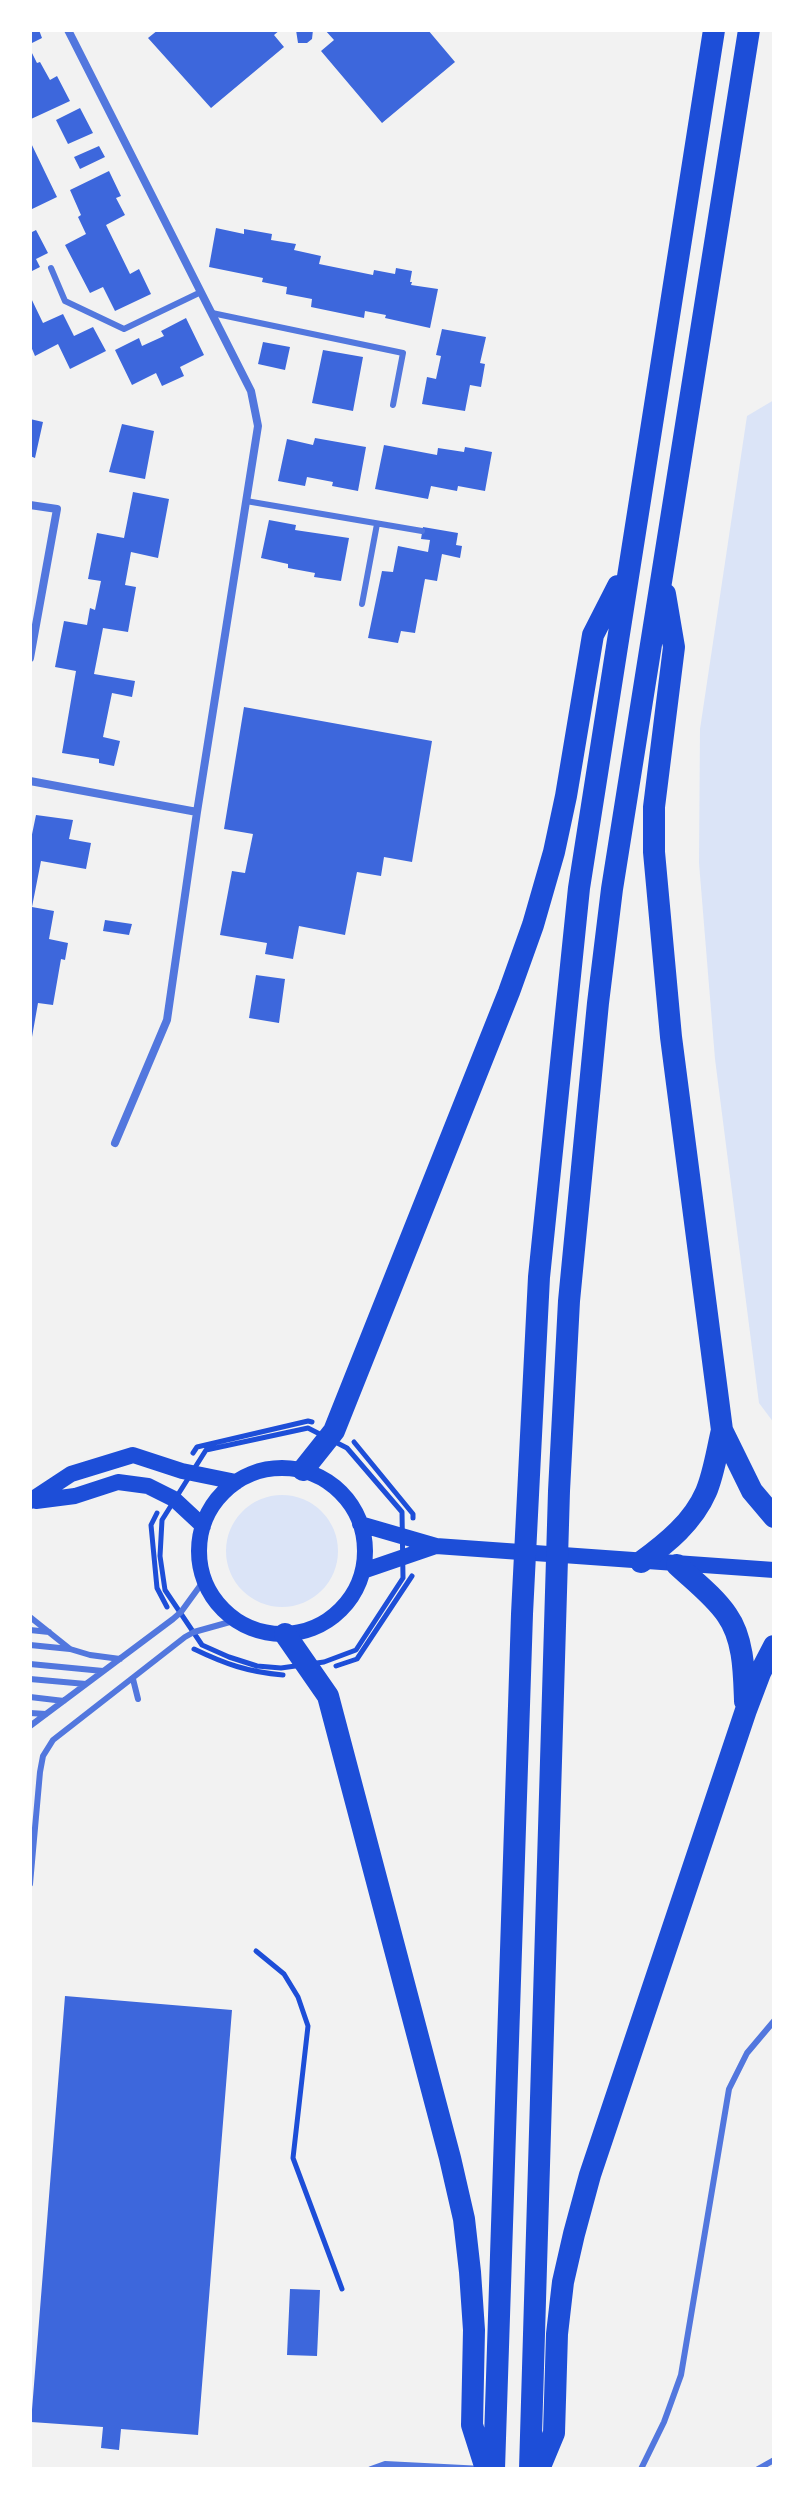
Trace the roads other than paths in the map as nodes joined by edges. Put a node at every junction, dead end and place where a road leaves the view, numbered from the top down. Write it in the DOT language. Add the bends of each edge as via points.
graph roads {
  1 [pos="68,30"];
  2 [pos="714,30"];
  3 [pos="749,30"];
  4 [pos="51,268"];
  5 [pos="201,292"];
  6 [pos="212,313"];
  7 [pos="393,405"];
  8 [pos="246,501"];
  9 [pos="30,505"];
  10 [pos="377,524"];
  11 [pos="422,531"];
  12 [pos="628,567"];
  13 [pos="661,573"];
  14 [pos="362,604"];
  15 [pos="30,658"];
  16 [pos="30,781"];
  17 [pos="197,812"];
  18 [pos="115,1143"];
  19 [pos="722,1430"];
  20 [pos="303,1470"];
  21 [pos="236,1482"];
  22 [pos="30,1502"];
  23 [pos="774,1517"];
  24 [pos="360,1524"];
  25 [pos="203,1526"];
  26 [pos="436,1546"];
  27 [pos="641,1562"];
  28 [pos="677,1565"];
  29 [pos="774,1570"];
  30 [pos="363,1571"];
  31 [pos="205,1579"];
  32 [pos="30,1617"];
  33 [pos="237,1620"];
  34 [pos="30,1630"];
  35 [pos="49,1632"];
  36 [pos="285,1634"];
  37 [pos="30,1645"];
  38 [pos="774,1646"];
  39 [pos="70,1649"];
  40 [pos="120,1659"];
  41 [pos="30,1664"];
  42 [pos="103,1671"];
  43 [pos="30,1679"];
  44 [pos="133,1679"];
  45 [pos="86,1684"];
  46 [pos="30,1697"];
  47 [pos="138,1699"];
  48 [pos="64,1701"];
  49 [pos="746,1710"];
  50 [pos="30,1713"];
  51 [pos="46,1714"];
  52 [pos="30,1726"];
  53 [pos="33,1811"];
  54 [pos="30,1884"];
  55 [pos="774,2021"];
  56 [pos="774,2460"];
  57 [pos="371,2469"];
  58 [pos="486,2469"];
  59 [pos="495,2469"];
  60 [pos="530,2469"];
  61 [pos="539,2469"];
  62 [pos="641,2469"];
  63 [pos="758,2469"];
  1 -- 5 [label="street"];
  2 -- 12 [label="highway"];
  3 -- 13 [label="highway"];
  4 -- 5 [label="lane" via="65,301 124,329"];
  5 -- 6 [label="street"];
  6 -- 7 [label="lane" via="403,353"];
  6 -- 8 [label="street" via="251,391 258,426"];
  8 -- 10 [label="lane"];
  8 -- 17 [label="street"];
  9 -- 15 [label="street" via="57,509"];
  10 -- 11 [label="lane"];
  10 -- 14 [label="lane"];
  12 -- 20 [label="highway" via="593,635 554,852 509,992 334,1431"];
  12 -- 59 [label="highway" via="579,888 539,1277 522,1620"];
  13 -- 19 [label="highway" via="674,647 655,793 654,852 671,1037"];
  13 -- 60 [label="highway" via="600,989 569,1301"];
  16 -- 17 [label="street"];
  17 -- 18 [label="street" via="167,1020"];
  19 -- 23 [label="highway" via="752,1491"];
  19 -- 27 [label="highway" via="707,1491 697,1509 671,1540"];
  20 -- 21 [label="main road" via="257,1472"];
  20 -- 24 [label="main road" via="338,1489"];
  21 -- 22 [label="main road" via="133,1455 71,1474"];
  21 -- 25 [label="main road" via="220,1496"];
  22 -- 25 [label="main road" via="75,1496 118,1482 148,1486 174,1499"];
  24 -- 26 [label="main road"];
  24 -- 30 [label="main road" via="365,1538"];
  25 -- 31 [label="main road"];
  26 -- 27 [label="main road"];
  26 -- 30 [label="main road"];
  27 -- 28 [label="main road"];
  28 -- 29 [label="main road"];
  28 -- 49 [label="highway" via="729,1617 739,1642"];
  30 -- 36 [label="main road" via="342,1608 316,1626"];
  31 -- 33 [label="main road"];
  31 -- 40 [label="lane" via="181,1612"];
  32 -- 35 [label="lane"];
  33 -- 36 [label="main road"];
  33 -- 44 [label="lane" via="185,1637"];
  34 -- 35 [label="lane"];
  35 -- 39 [label="lane"];
  36 -- 58 [label="highway" via="328,1696 450,2158 470,2272 472,2425"];
  37 -- 39 [label="lane"];
  38 -- 49 [label="highway"];
  39 -- 40 [label="lane"];
  40 -- 42 [label="lane"];
  41 -- 42 [label="lane"];
  42 -- 45 [label="lane"];
  43 -- 45 [label="lane"];
  44 -- 47 [label="lane"];
  44 -- 53 [label="lane" via="53,1740 43,1756"];
  45 -- 48 [label="lane"];
  46 -- 48 [label="lane"];
  48 -- 51 [label="lane"];
  49 -- 61 [label="highway" via="590,2175 563,2282 554,2433"];
  50 -- 51 [label="lane"];
  51 -- 52 [label="lane"];
  53 -- 54 [label="lane"];
  55 -- 62 [label="lane" via="747,2053 729,2089 681,2375"];
  56 -- 63 [label="lane"];
  57 -- 59 [label="lane" via="385,2464"];
}
